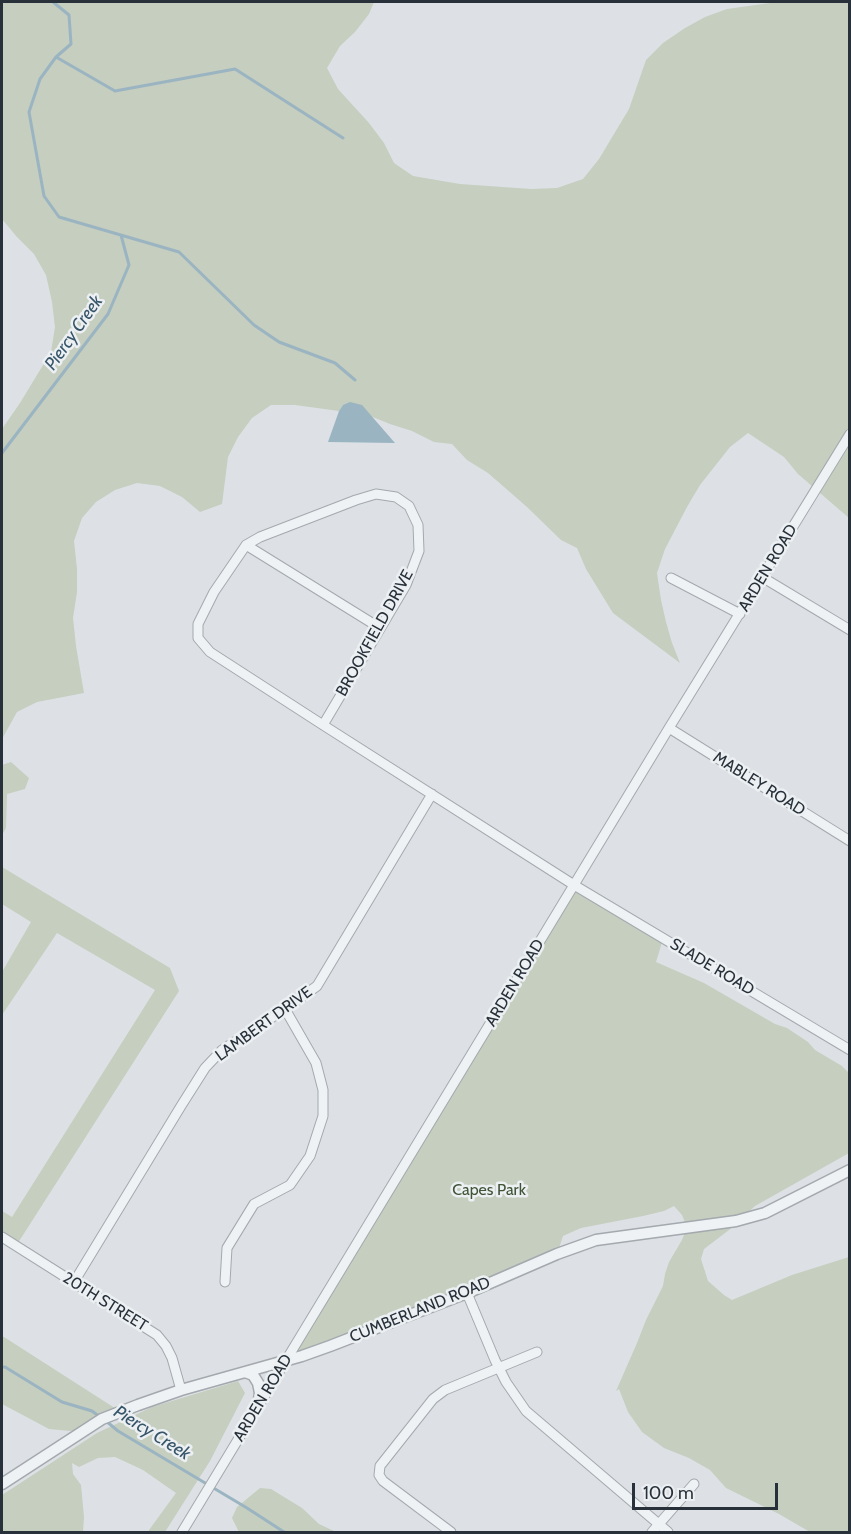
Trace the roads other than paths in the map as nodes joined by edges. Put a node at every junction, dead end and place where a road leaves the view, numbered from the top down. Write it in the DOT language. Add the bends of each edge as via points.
graph roads {
  1 [pos="849,434"];
  2 [pos="246,545"];
  3 [pos="762,577"];
  4 [pos="671,578"];
  5 [pos="740,614"];
  6 [pos="380,628"];
  7 [pos="849,630"];
  8 [pos="322,724"];
  9 [pos="669,728"];
  10 [pos="432,794"];
  11 [pos="849,841"];
  12 [pos="574,885"];
  13 [pos="285,1010"];
  14 [pos="849,1050"];
  15 [pos="849,1170"];
  16 [pos="2,1237"];
  17 [pos="74,1282"];
  18 [pos="225,1282"];
  19 [pos="467,1293"];
  20 [pos="537,1352"];
  21 [pos="286,1360"];
  22 [pos="499,1368"];
  23 [pos="244,1372"];
  24 [pos="181,1390"];
  25 [pos="258,1406"];
  26 [pos="2,1484"];
  27 [pos="694,1484"];
  28 [pos="659,1524"];
  29 [pos="182,1533"];
  30 [pos="451,1533"];
  31 [pos="652,1533"];
  32 [pos="668,1533"];
  1 -- 3 [label="street, ARDEN ROAD"];
  2 -- 6 [label="street"];
  2 -- 6 [label="street, BROOKFIELD DRIVE" via="356,500 376,494 396,497 409,506 418,525 419,551 406,585"];
  2 -- 8 [label="street" via="214,592 198,624 198,638 210,652"];
  3 -- 5 [label="street, ARDEN ROAD"];
  3 -- 7 [label="street"];
  4 -- 5 [label="street"];
  5 -- 9 [label="street, ARDEN ROAD"];
  6 -- 8 [label="street, BROOKFIELD DRIVE"];
  8 -- 10 [label="street"];
  9 -- 11 [label="street, MABLEY ROAD"];
  9 -- 12 [label="street, ARDEN ROAD"];
  10 -- 12 [label="street"];
  10 -- 13 [label="street, LAMBERT DRIVE" via="318,986"];
  12 -- 14 [label="street, SLADE ROAD"];
  12 -- 21 [label="street, ARDEN ROAD"];
  13 -- 17 [label="street, LAMBERT DRIVE" via="222,1050 206,1068"];
  13 -- 18 [label="street" via="316,1063 323,1090 323,1116 310,1156 290,1185 254,1204 227,1248"];
  15 -- 19 [label="street, CUMBERLAND ROAD" via="765,1213 736,1221 596,1240"];
  16 -- 17 [label="street, 20TH STREET"];
  17 -- 24 [label="street, 20TH STREET" via="157,1335 172,1358"];
  19 -- 21 [label="street, CUMBERLAND ROAD"];
  19 -- 22 [label="street"];
  20 -- 22 [label="street"];
  21 -- 23 [label="street, CUMBERLAND ROAD"];
  21 -- 25 [label="street, ARDEN ROAD"];
  22 -- 28 [label="street" via="526,1411"];
  22 -- 30 [label="street" via="445,1390 433,1399 380,1466 383,1481"];
  23 -- 24 [label="street, CUMBERLAND ROAD"];
  23 -- 25 [label="street" via="253,1375 258,1383"];
  24 -- 26 [label="street, CUMBERLAND ROAD" via="102,1419"];
  25 -- 29 [label="street, ARDEN ROAD"];
  27 -- 28 [label="street"];
  28 -- 31 [label="street"];
  28 -- 32 [label="street"];
}
